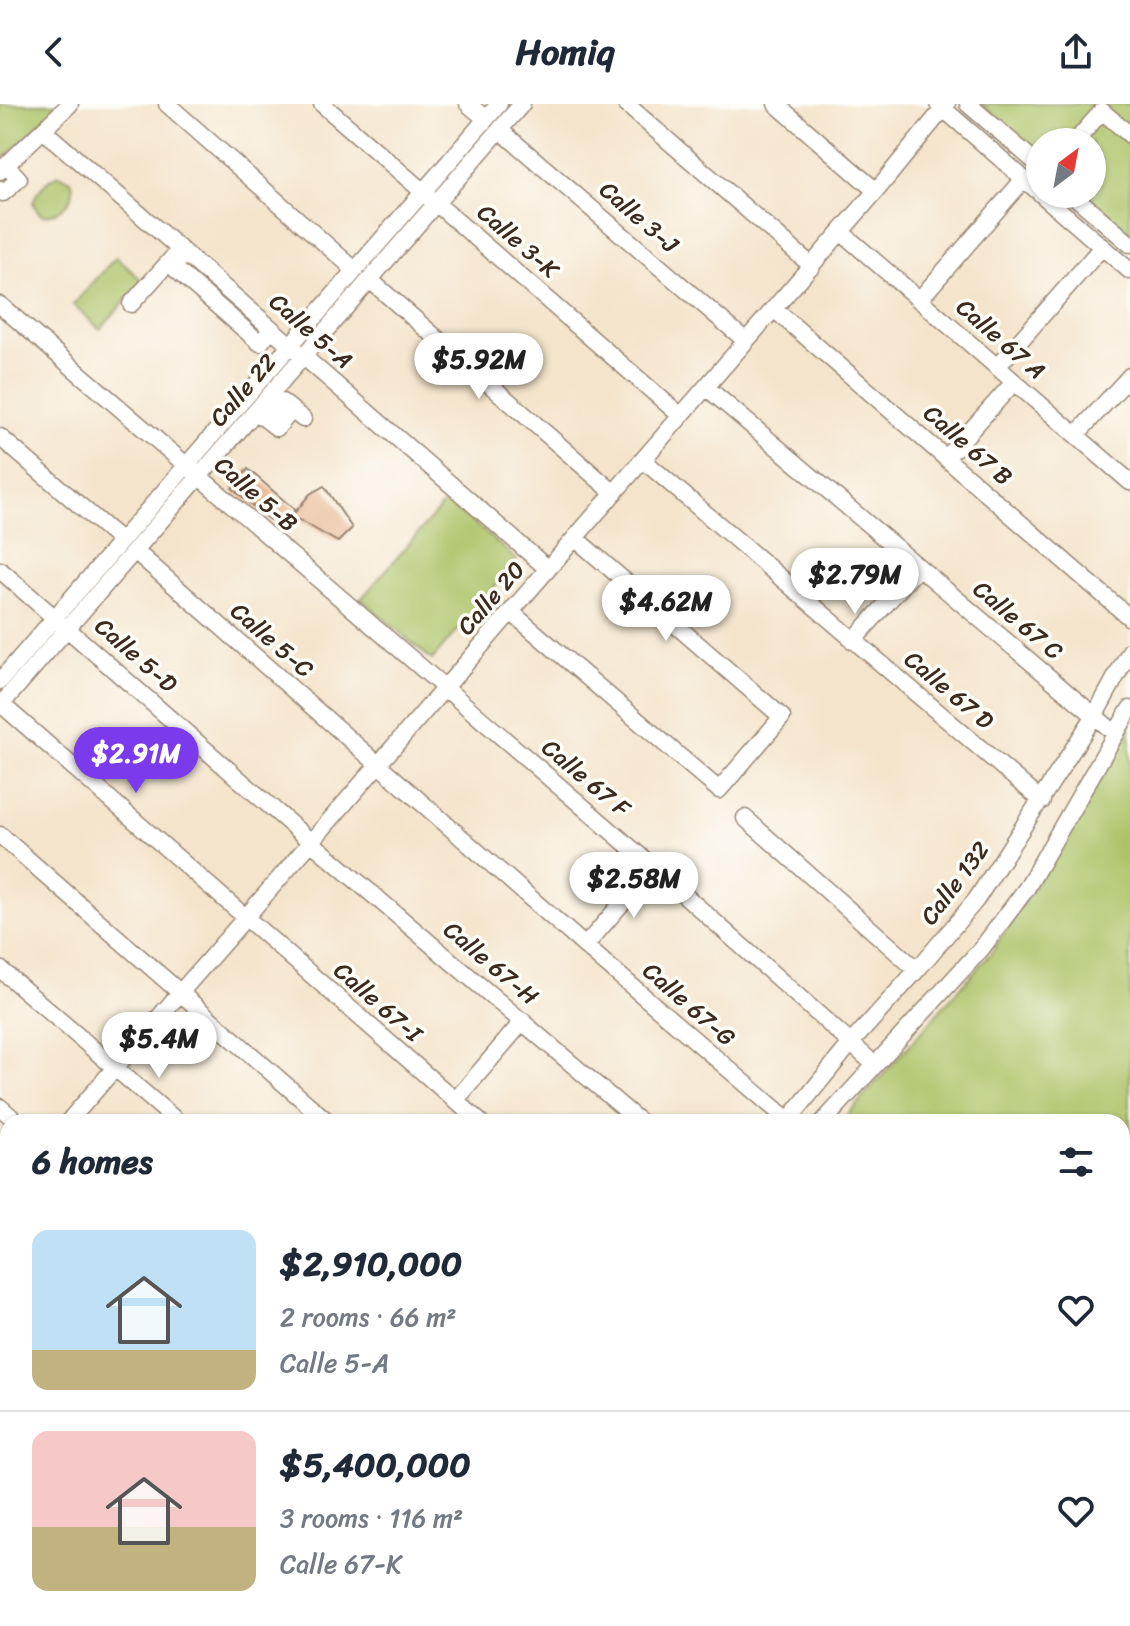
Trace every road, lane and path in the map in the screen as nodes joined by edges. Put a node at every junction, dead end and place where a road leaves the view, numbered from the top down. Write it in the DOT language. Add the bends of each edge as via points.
graph roads {
  1 [pos="70,104"];
  2 [pos="167,104"];
  3 [pos="322,104"];
  4 [pos="468,104"];
  5 [pos="499,104"];
  6 [pos="522,104"];
  7 [pos="626,104"];
  8 [pos="776,104"];
  9 [pos="968,104"];
  10 [pos="943,106"];
  11 [pos="486,119"];
  12 [pos="1087,128"];
  13 [pos="43,130"];
  14 [pos="500,130"];
  15 [pos="1130,135"];
  16 [pos="1026,154"];
  17 [pos="3,168"];
  18 [pos="1024,179"];
  19 [pos="0,190"];
  20 [pos="424,190"];
  21 [pos="876,191"];
  22 [pos="437,202"];
  23 [pos="1058,208"];
  24 [pos="1088,208"];
  25 [pos="841,232"];
  26 [pos="1130,244"];
  27 [pos="1102,247"];
  28 [pos="183,252"];
  29 [pos="812,266"];
  30 [pos="355,270"];
  31 [pos="1130,271"];
  32 [pos="370,280"];
  33 [pos="919,300"];
  34 [pos="131,304"];
  35 [pos="0,305"];
  36 [pos="774,309"];
  37 [pos="746,341"];
  38 [pos="297,351"];
  39 [pos="997,367"];
  40 [pos="1130,376"];
  41 [pos="1014,382"];
  42 [pos="706,387"];
  43 [pos="265,401"];
  44 [pos="681,416"];
  45 [pos="303,419"];
  46 [pos="1076,435"];
  47 [pos="0,437"];
  48 [pos="946,458"];
  49 [pos="643,460"];
  50 [pos="194,470"];
  51 [pos="1130,482"];
  52 [pos="614,493"];
  53 [pos="575,538"];
  54 [pos="128,546"];
  55 [pos="918,568"];
  56 [pos="548,569"];
  57 [pos="0,570"];
  58 [pos="511,612"];
  59 [pos="1130,618"];
  60 [pos="62,622"];
  61 [pos="853,641"];
  62 [pos="1130,651"];
  63 [pos="0,681"];
  64 [pos="444,689"];
  65 [pos="1,705"];
  66 [pos="1130,709"];
  67 [pos="1095,715"];
  68 [pos="1116,734"];
  69 [pos="378,765"];
  70 [pos="1042,801"];
  71 [pos="745,818"];
  72 [pos="0,835"];
  73 [pos="311,842"];
  74 [pos="653,867"];
  75 [pos="245,918"];
  76 [pos="585,946"];
  77 [pos="0,969"];
  78 [pos="917,970"];
  79 [pos="180,993"];
  80 [pos="523,1021"];
  81 [pos="851,1043"];
  82 [pos="874,1064"];
  83 [pos="115,1068"];
  84 [pos="455,1101"];
  85 [pos="75,1114"];
  86 [pos="169,1114"];
  87 [pos="319,1114"];
  88 [pos="470,1114"];
  89 [pos="631,1114"];
  90 [pos="780,1114"];
  91 [pos="794,1114"];
  92 [pos="830,1114"];
  1 -- 13 [label="street"];
  2 -- 30 [label="street"];
  3 -- 20 [label="street, Calle 3-K"];
  4 -- 11 [label="street"];
  5 -- 11 [label="street, Calle 22"];
  6 -- 14 [label="street, Calle 22"];
  7 -- 29 [label="street"];
  8 -- 21 [label="street"];
  9 -- 16 [label="street"];
  10 -- 18 [label="street"];
  10 -- 21 [label="street, Calle 20"];
  11 -- 20 [label="street, Calle 22"];
  12 -- 15 [label="street" via="1102,111"];
  13 -- 17 [label="street"];
  13 -- 28 [label="street, Calle 5-A"];
  14 -- 22 [label="street, Calle 22"];
  14 -- 37 [label="street, Calle 3-J"];
  17 -- 19 [label="street" via="19,179 3,193"];
  18 -- 33 [label="street"];
  20 -- 22 [label="street, Calle 3-K"];
  20 -- 30 [label="street, Calle 22"];
  21 -- 25 [label="street, Calle 20"];
  22 -- 32 [label="street, Calle 22"];
  22 -- 44 [label="street, Calle 3-K"];
  23 -- 27 [label="street"];
  24 -- 26 [label="street"];
  25 -- 29 [label="street, Calle 20"];
  25 -- 33 [label="street, Calle 67 A"];
  27 -- 31 [label="street"];
  27 -- 39 [label="street"];
  28 -- 34 [label="street"];
  28 -- 38 [label="street, Calle 5-A"];
  29 -- 36 [label="street, Calle 20"];
  30 -- 38 [label="street, Calle 22"];
  32 -- 38 [label="street, Calle 22"];
  32 -- 52 [label="street"];
  33 -- 39 [label="street, Calle 67 A"];
  35 -- 50 [label="street, Calle 5-B"];
  36 -- 37 [label="street, Calle 20"];
  36 -- 48 [label="street, Calle 67 B"];
  37 -- 42 [label="street, Calle 20"];
  38 -- 43 [label="street, Calle 22"];
  38 -- 50 [label="street, Calle 22"];
  38 -- 56 [label="street, Calle 5-A"];
  39 -- 41 [label="street, Calle 67 A"];
  40 -- 46 [label="street"];
  41 -- 46 [label="street, Calle 67 A"];
  41 -- 48 [label="street"];
  42 -- 44 [label="street, Calle 20"];
  42 -- 55 [label="street, Calle 67 C"];
  43 -- 45 [label="street"];
  43 -- 50 [label="street, Calle 22"];
  44 -- 49 [label="street, Calle 20"];
  46 -- 51 [label="street, Calle 67 A"];
  47 -- 54 [label="street, Calle 5-C"];
  48 -- 59 [label="street, Calle 67 B"];
  49 -- 52 [label="street, Calle 20"];
  49 -- 61 [label="street, Calle 67 D"];
  50 -- 54 [label="street, Calle 22"];
  50 -- 64 [label="street, Calle 5-B"];
  52 -- 53 [label="street, Calle 20"];
  53 -- 56 [label="street, Calle 20"];
  53 -- 58 [label="street" via="782,717 719,790"];
  54 -- 60 [label="street, Calle 22"];
  54 -- 69 [label="street, Calle 5-C"];
  55 -- 61 [label="street"];
  55 -- 67 [label="street, Calle 67 C"];
  56 -- 58 [label="street, Calle 20"];
  57 -- 60 [label="street, Calle 5-D"];
  58 -- 64 [label="street, Calle 20"];
  60 -- 63 [label="street, Calle 22"];
  60 -- 65 [label="street, Calle 22"];
  60 -- 73 [label="street, Calle 5-D"];
  61 -- 70 [label="street, Calle 67 D"];
  62 -- 67 [label="street, Calle 132"];
  64 -- 69 [label="street, Calle 20"];
  64 -- 74 [label="street, Calle 67 F"];
  65 -- 75 [label="street"];
  66 -- 68 [label="street"];
  67 -- 68 [label="street, Calle 67 C"];
  67 -- 70 [label="street, Calle 132"];
  68 -- 82 [label="street" via="1026,889 982,948"];
  69 -- 73 [label="street, Calle 20"];
  69 -- 76 [label="street, Calle 67-G"];
  70 -- 78 [label="street, Calle 132" via="976,900"];
  71 -- 78 [label="street"];
  72 -- 79 [label="street"];
  73 -- 75 [label="street, Calle 20"];
  73 -- 80 [label="street, Calle 67-H"];
  74 -- 76 [label="street"];
  74 -- 81 [label="street, Calle 67 F"];
  75 -- 79 [label="street, Calle 20"];
  75 -- 84 [label="street, Calle 67-I"];
  76 -- 90 [label="street, Calle 67-G"];
  77 -- 83 [label="street"];
  78 -- 81 [label="street, Calle 132"];
  79 -- 83 [label="street, Calle 20"];
  79 -- 87 [label="street"];
  80 -- 84 [label="street"];
  80 -- 89 [label="street, Calle 67-H"];
  81 -- 82 [label="street, Calle 67 F"];
  81 -- 91 [label="street, Calle 132"];
  82 -- 92 [label="street"];
  83 -- 85 [label="street, Calle 20"];
  83 -- 86 [label="street"];
  84 -- 88 [label="street, Calle 67-I"];
}
